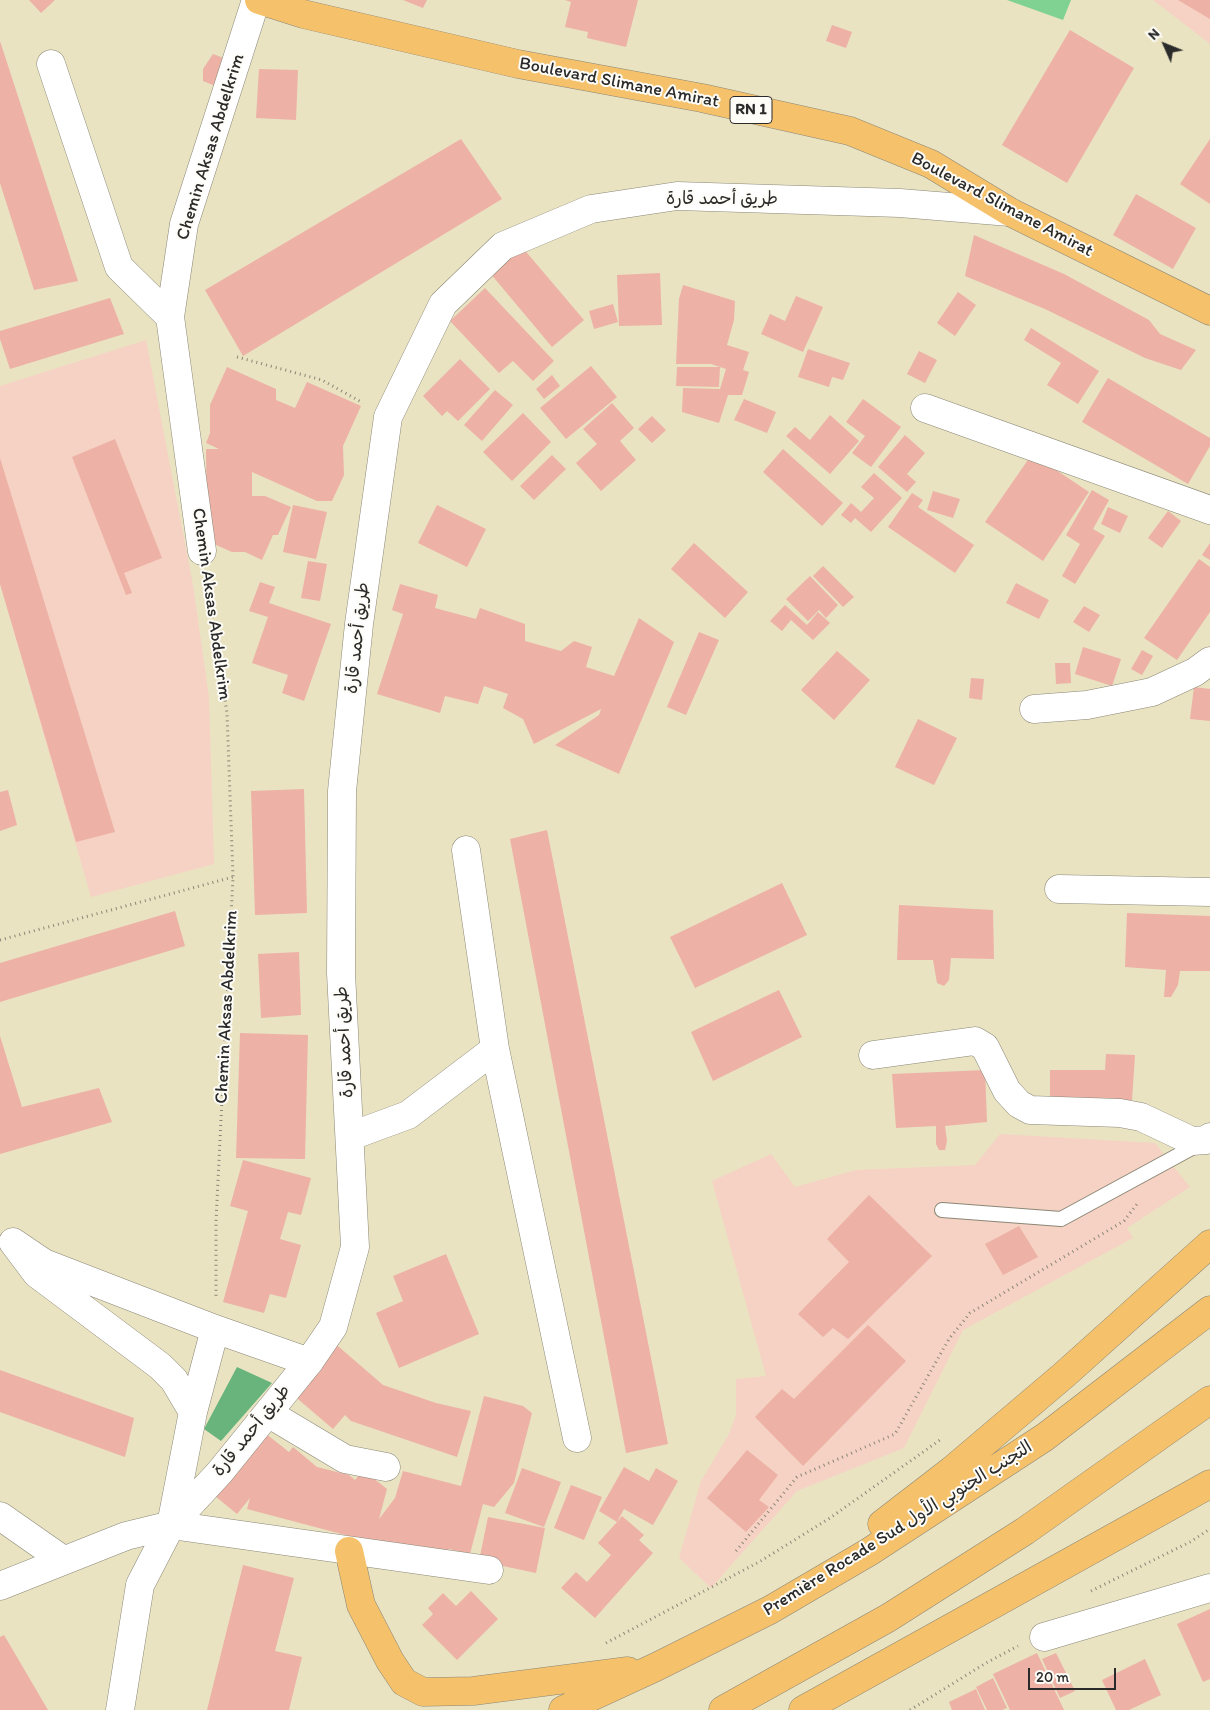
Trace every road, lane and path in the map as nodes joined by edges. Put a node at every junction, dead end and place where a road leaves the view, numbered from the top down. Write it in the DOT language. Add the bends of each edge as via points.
graph roads {
  1 [pos="258,0"];
  2 [pos="51,64"];
  3 [pos="1010,212"];
  4 [pos="1210,311"];
  5 [pos="170,317"];
  6 [pos="237,357"];
  7 [pos="924,408"];
  8 [pos="388,417"];
  9 [pos="1210,510"];
  10 [pos="202,551"];
  11 [pos="1210,661"];
  12 [pos="1034,709"];
  13 [pos="466,850"];
  14 [pos="233,877"];
  15 [pos="1059,889"];
  16 [pos="1210,892"];
  17 [pos="0,940"];
  18 [pos="495,1049"];
  19 [pos="873,1055"];
  20 [pos="351,1136"];
  21 [pos="1208,1139"];
  22 [pos="1137,1203"];
  23 [pos="942,1210"];
  24 [pos="6,1234"];
  25 [pos="1210,1244"];
  26 [pos="1210,1310"];
  27 [pos="216,1329"];
  28 [pos="309,1362"];
  29 [pos="1210,1400"];
  30 [pos="193,1412"];
  31 [pos="268,1413"];
  32 [pos="577,1438"];
  33 [pos="941,1439"];
  34 [pos="386,1467"];
  35 [pos="1210,1484"];
  36 [pos="0,1516"];
  37 [pos="172,1525"];
  38 [pos="1210,1529"];
  39 [pos="349,1551"];
  40 [pos="736,1551"];
  41 [pos="63,1560"];
  42 [pos="489,1570"];
  43 [pos="0,1586"];
  44 [pos="1210,1588"];
  45 [pos="1088,1592"];
  46 [pos="770,1610"];
  47 [pos="1044,1637"];
  48 [pos="600,1646"];
  49 [pos="656,1667"];
  50 [pos="120,1710"];
  51 [pos="563,1710"];
  52 [pos="723,1710"];
  53 [pos="803,1710"];
  54 [pos="910,1710"];
  1 -- 3 [label="main road, Boulevard Slimane Amirat / RN 1" via="303,14 518,64 702,98 850,131 931,164"];
  1 -- 5 [label="street, Chemin Aksas Abdelkrim" via="184,224"];
  2 -- 5 [label="street" via="119,267"];
  3 -- 4 [label="main road, Boulevard Slimane Amirat / RN 1"];
  3 -- 8 [label="street, طريق أحمد قارة" via="900,203 677,196 591,209 503,246 443,304"];
  5 -- 10 [label="street, Chemin Aksas Abdelkrim"];
  6 -- 8 [label="path" via="322,380"];
  7 -- 9 [label="street"];
  8 -- 20 [label="street, طريق أحمد قارة" via="359,624 342,791 341,973"];
  10 -- 14 [label="path, Chemin Aksas Abdelkrim" via="227,713"];
  11 -- 12 [label="street" via="1196,672 1152,692 1087,705"];
  13 -- 18 [label="street"];
  14 -- 17 [label="path"];
  14 -- 27 [label="path, Chemin Aksas Abdelkrim" via="216,1221"];
  15 -- 16 [label="street"];
  18 -- 20 [label="street" via="408,1115"];
  18 -- 32 [label="street"];
  19 -- 21 [label="street" via="975,1041 985,1047 1007,1091 1030,1110 1120,1113 1141,1117 1192,1140"];
  20 -- 28 [label="street, طريق أحمد قارة" via="355,1247 333,1327"];
  21 -- 23 [label="lane" via="1061,1219"];
  22 -- 40 [label="path" via="1124,1221 970,1314 949,1339 895,1434 797,1477"];
  24 -- 27 [label="street" via="44,1264"];
  24 -- 30 [label="street" via="37,1274 160,1366 174,1380"];
  25 -- 46 [label="main road" via="952,1470"];
  26 -- 46 [label="main road, Première Rocade Sud التجنب الجنوبي الأول" via="1045,1437 869,1552"];
  27 -- 28 [label="street"];
  27 -- 30 [label="street"];
  28 -- 31 [label="street, طريق أحمد قارة"];
  29 -- 52 [label="main road" via="1017,1536 888,1618"];
  30 -- 37 [label="street"];
  31 -- 34 [label="street" via="345,1459"];
  31 -- 37 [label="street, طريق أحمد قارة"];
  33 -- 48 [label="path" via="830,1518 758,1562"];
  35 -- 53 [label="main road"];
  36 -- 41 [label="street"];
  37 -- 39 [label="street"];
  37 -- 41 [label="street" via="126,1536"];
  37 -- 50 [label="street" via="140,1586"];
  38 -- 45 [label="path"];
  39 -- 42 [label="street"];
  39 -- 49 [label="main road" via="361,1605 390,1661 404,1682 424,1692 473,1691"];
  41 -- 43 [label="street"];
  44 -- 47 [label="street"];
  46 -- 49 [label="main road, Première Rocade Sud التجنب الجنوبي الأول"];
  47 -- 54 [label="path" via="1011,1648"];
  49 -- 51 [label="main road, Première Rocade Sud التجنب الجنوبي الأول"];
}
